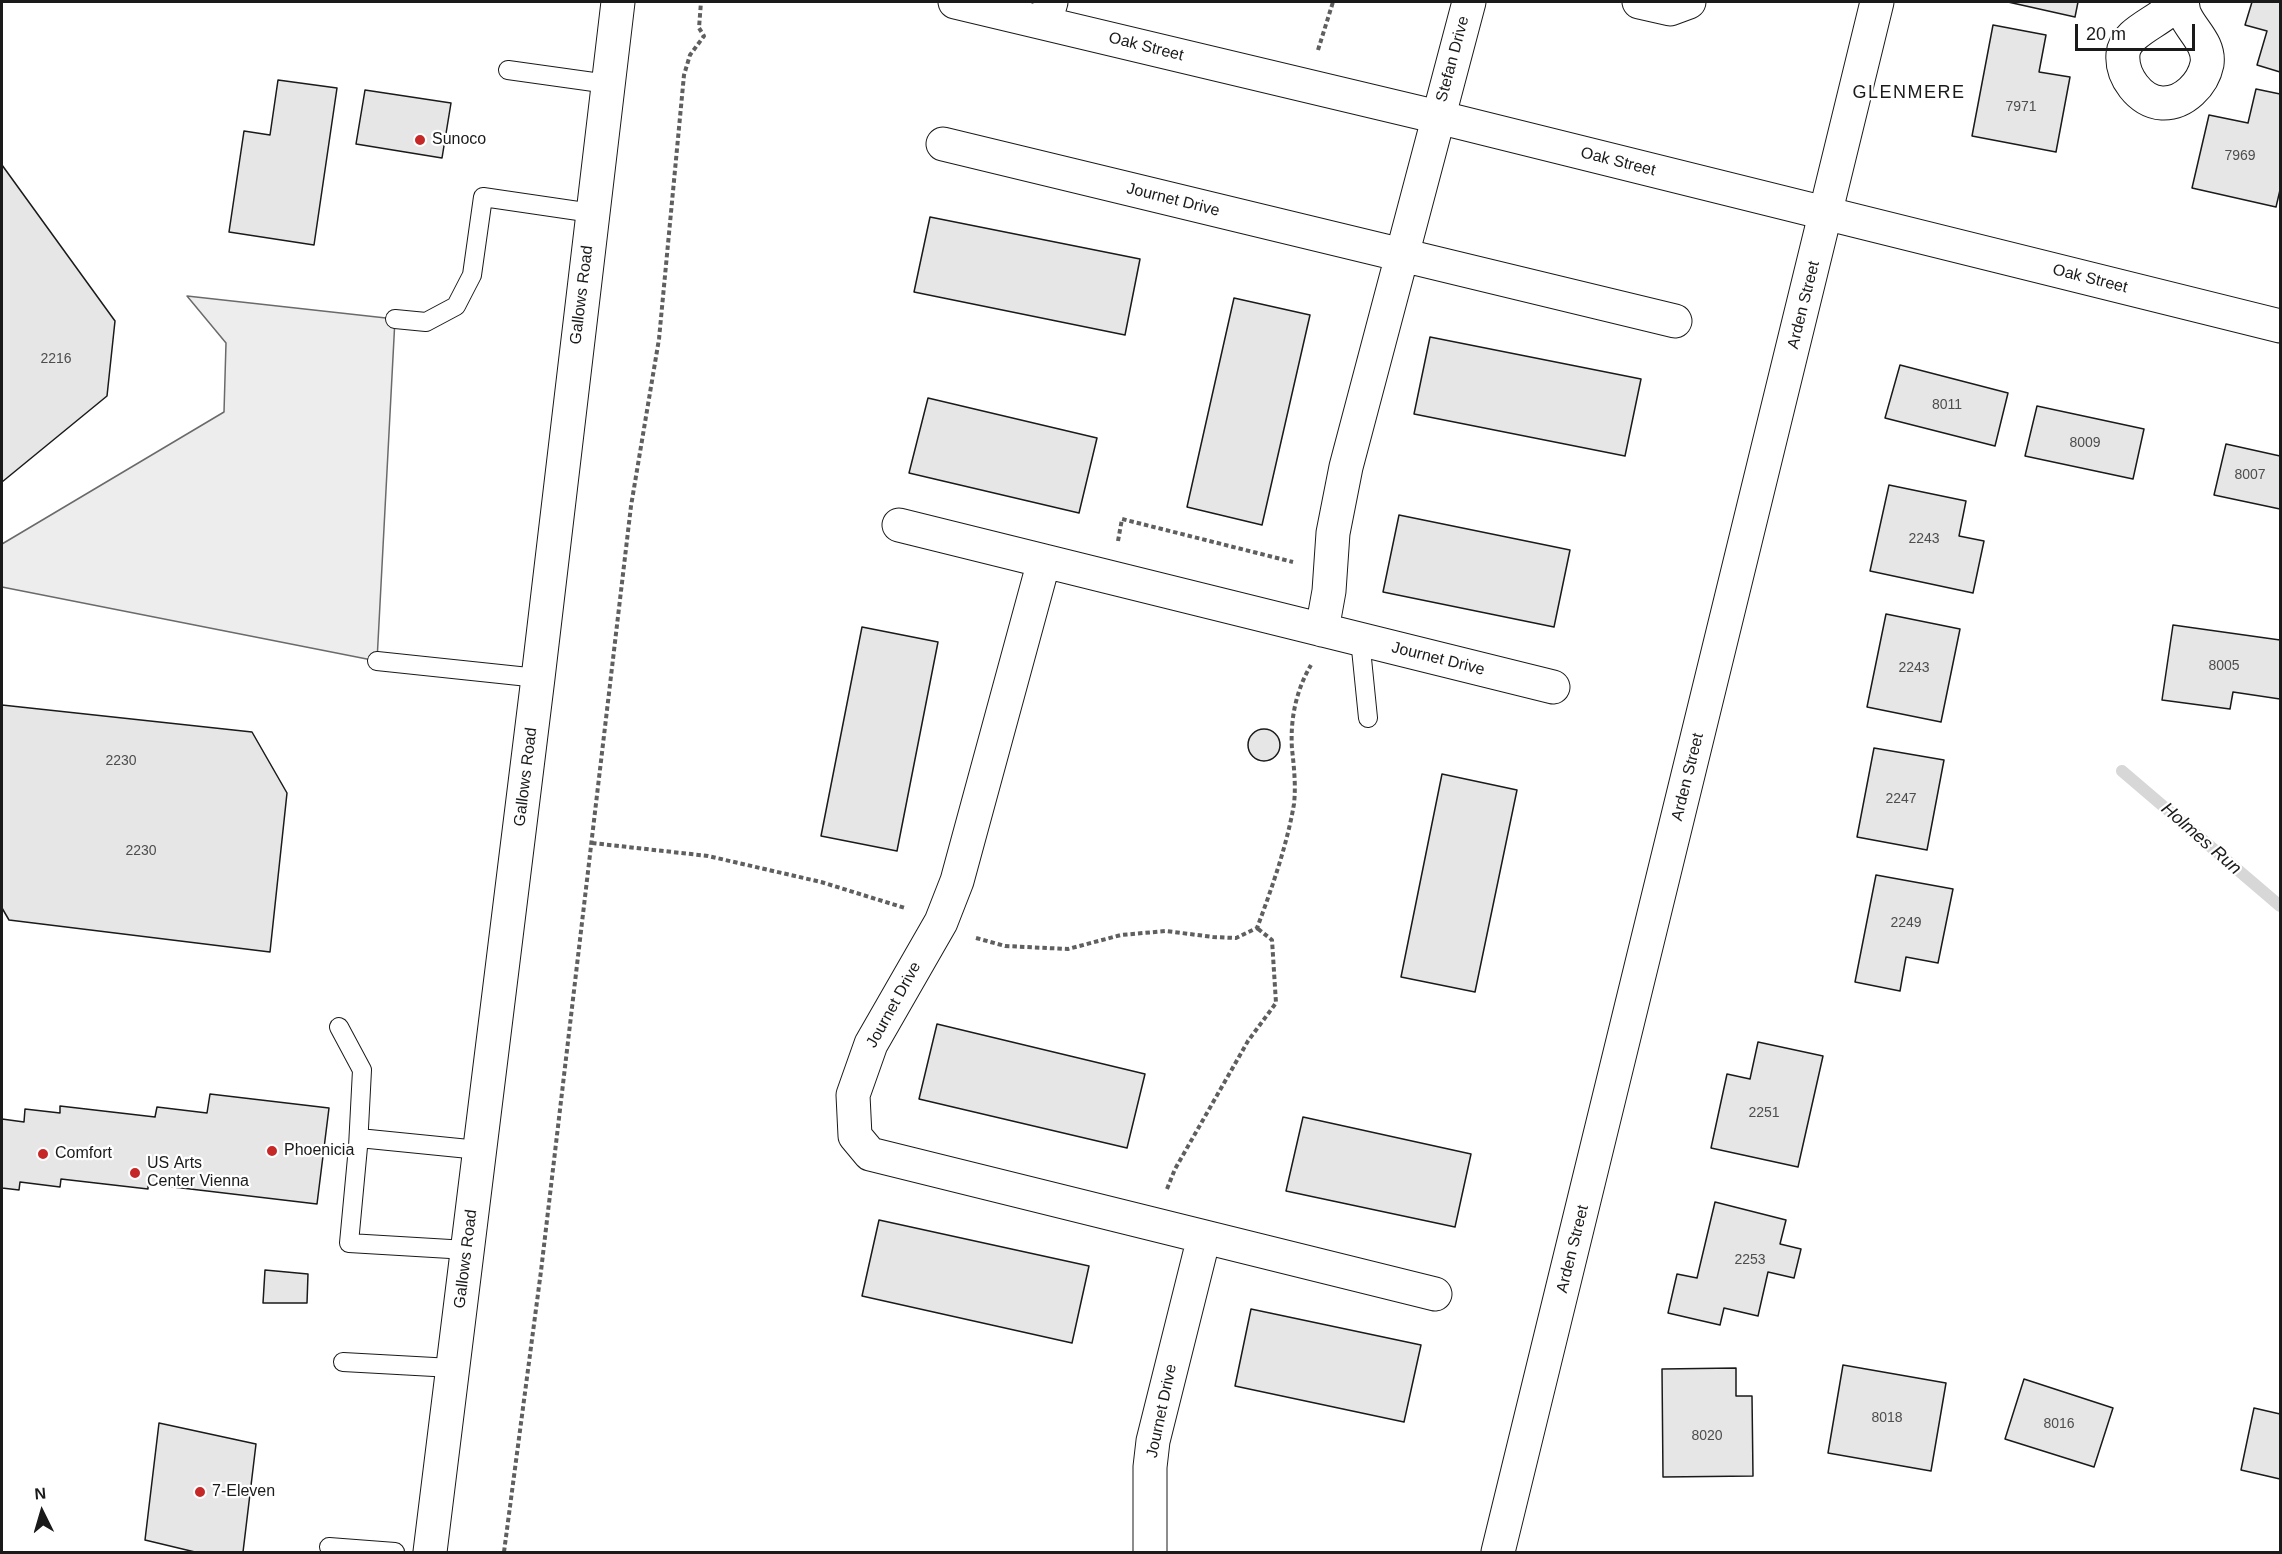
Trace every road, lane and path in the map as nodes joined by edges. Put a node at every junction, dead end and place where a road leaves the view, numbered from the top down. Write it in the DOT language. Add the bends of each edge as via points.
graph roads {
  1 [pos="618,2"];
  2 [pos="701,2"];
  3 [pos="955,2"];
  4 [pos="1333,2"];
  5 [pos="1469,2"];
  6 [pos="1640,2"];
  7 [pos="1689,2"];
  8 [pos="1877,2"];
  9 [pos="2176,2"];
  10 [pos="2182,2"];
  11 [pos="1048,12"];
  12 [pos="508,69"];
  13 [pos="608,84"];
  14 [pos="1308,86"];
  15 [pos="1438,117"];
  16 [pos="943,144"];
  17 [pos="592,213"];
  18 [pos="1826,213"];
  19 [pos="1403,256"];
  20 [pos="395,319"];
  21 [pos="1675,321"];
  22 [pos="2280,326"];
  23 [pos="899,525"];
  24 [pos="1116,550"];
  25 [pos="1044,561"];
  26 [pos="1294,562"];
  27 [pos="1322,630"];
  28 [pos="1360,639"];
  29 [pos="378,661"];
  30 [pos="538,678"];
  31 [pos="1553,687"];
  32 [pos="1368,718"];
  33 [pos="592,843"];
  34 [pos="940,922"];
  35 [pos="1257,928"];
  36 [pos="339,1027"];
  37 [pos="358,1138"];
  38 [pos="479,1150"];
  39 [pos="1155,1224"];
  40 [pos="1204,1237"];
  41 [pos="467,1250"];
  42 [pos="1436,1294"];
  43 [pos="343,1362"];
  44 [pos="452,1368"];
  45 [pos="329,1547"];
  46 [pos="395,1552"];
  47 [pos="430,1552"];
  48 [pos="504,1552"];
  49 [pos="1150,1552"];
  50 [pos="1498,1552"];
  1 -- 13 [label="street, Gallows Road"];
  2 -- 33 [label="path" via="699,28 704,36 690,55 684,75 659,339 631,506"];
  3 -- 11 [label="street, Oak Street"];
  4 -- 14 [label="path"];
  5 -- 15 [label="street, Stefan Drive"];
  6 -- 7 [label="street" via="1670,9"];
  8 -- 18 [label="street, Arden Street"];
  9 -- 10 [label="street" via="2170,11 2146,25 2127,43 2122,55 2127,78 2134,87 2162,103 2182,98 2197,86 2207,63 2205,47 2185,15"];
  11 -- 14 [label="street, Oak Street"];
  12 -- 13 [label="lane"];
  13 -- 17 [label="street, Gallows Road"];
  14 -- 15 [label="street, Oak Street"];
  15 -- 18 [label="street, Oak Street"];
  15 -- 19 [label="street"];
  16 -- 19 [label="street, Journet Drive"];
  17 -- 20 [label="lane" via="483,197 472,275 456,306 426,322"];
  17 -- 30 [label="street, Gallows Road"];
  18 -- 22 [label="street, Oak Street"];
  18 -- 50 [label="street, Arden Street"];
  19 -- 21 [label="street, Journet Drive"];
  19 -- 27 [label="street" via="1346,467 1333,533"];
  23 -- 25 [label="street, Journet Drive"];
  24 -- 26 [label="path" via="1122,519"];
  25 -- 27 [label="street, Journet Drive"];
  25 -- 34 [label="street, Journet Drive" via="957,882"];
  27 -- 28 [label="street, Journet Drive"];
  27 -- 35 [label="path" via="1315,660 1303,679 1293,711 1294,802"];
  28 -- 31 [label="street, Journet Drive"];
  28 -- 32 [label="lane"];
  29 -- 30 [label="lane"];
  30 -- 38 [label="street, Gallows Road"];
  33 -- 34 [label="path" via="708,856 822,882"];
  33 -- 48 [label="path"];
  34 -- 35 [label="path" via="1005,946 1068,949 1121,935 1166,931 1236,938"];
  34 -- 39 [label="street, Journet Drive" via="871,1044 853,1095 855,1136 870,1154"];
  35 -- 39 [label="path" via="1272,940 1276,1003 1248,1041 1174,1169"];
  36 -- 37 [label="lane" via="362,1070"];
  37 -- 38 [label="lane"];
  37 -- 41 [label="lane" via="349,1243"];
  38 -- 41 [label="street, Gallows Road"];
  39 -- 40 [label="street, Journet Drive"];
  40 -- 42 [label="street, Journet Drive"];
  40 -- 49 [label="street, Journet Drive" via="1153,1441"];
  41 -- 44 [label="street, Gallows Road"];
  43 -- 44 [label="lane"];
  44 -- 47 [label="street, Gallows Road"];
  45 -- 46 [label="lane"];
}
